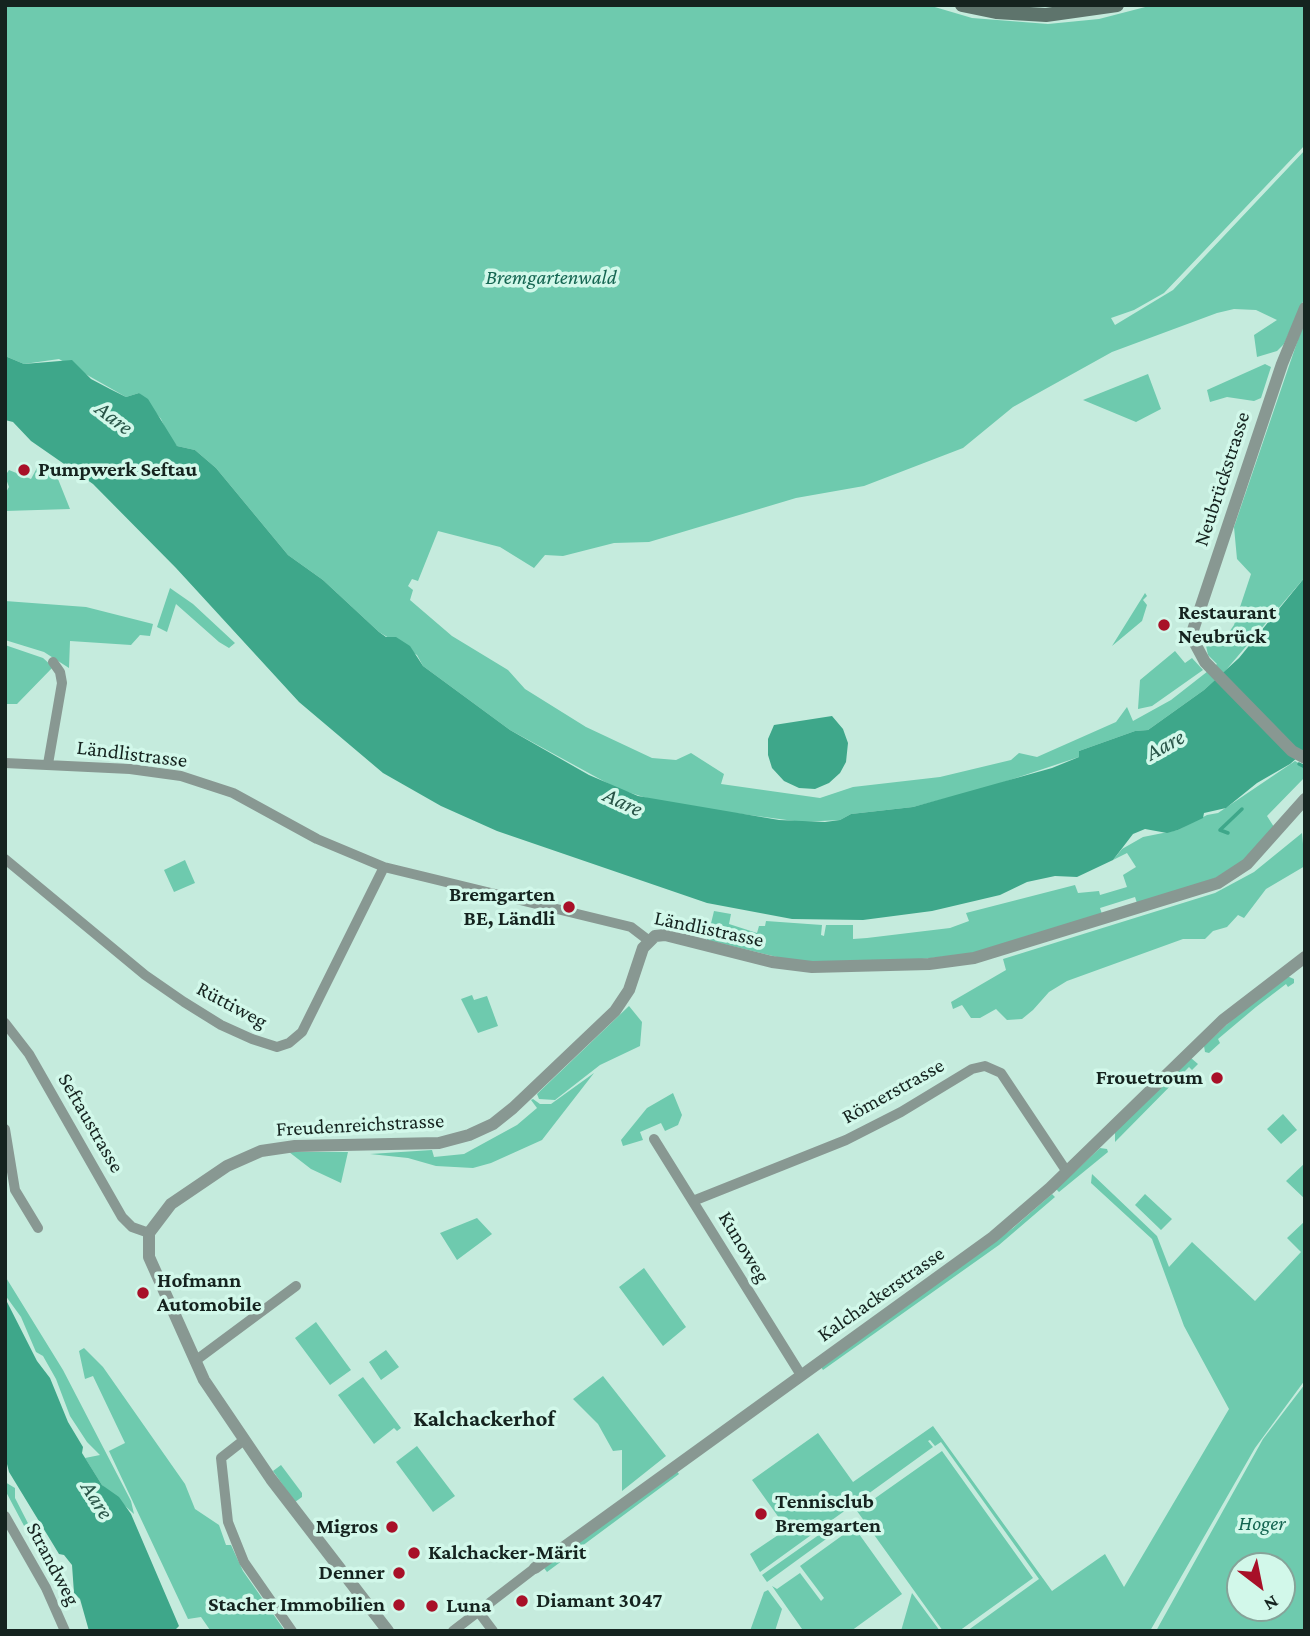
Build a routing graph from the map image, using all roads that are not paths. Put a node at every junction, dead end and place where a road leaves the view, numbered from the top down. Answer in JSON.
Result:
{"nodes":[{"id":1,"x":962,"y":5,"type":"edge"},
{"id":2,"x":1117,"y":5,"type":"edge"},
{"id":3,"x":1305,"y":308,"type":"edge"},
{"id":4,"x":54,"y":662,"type":"dead end"},
{"id":5,"x":1305,"y":758,"type":"edge"},
{"id":6,"x":5,"y":763,"type":"edge"},
{"id":7,"x":48,"y":764,"type":"junction"},
{"id":8,"x":1305,"y":799,"type":"edge"},
{"id":9,"x":5,"y":859,"type":"edge"},
{"id":10,"x":384,"y":867,"type":"junction"},
{"id":11,"x":648,"y":940,"type":"junction"},
{"id":12,"x":1305,"y":957,"type":"edge"},
{"id":13,"x":5,"y":1023,"type":"edge"},
{"id":14,"x":5,"y":1129,"type":"edge"},
{"id":15,"x":654,"y":1139,"type":"dead end"},
{"id":16,"x":1067,"y":1171,"type":"junction"},
{"id":17,"x":694,"y":1201,"type":"junction"},
{"id":18,"x":38,"y":1228,"type":"dead end"},
{"id":19,"x":149,"y":1234,"type":"junction"},
{"id":20,"x":296,"y":1286,"type":"dead end"},
{"id":21,"x":195,"y":1361,"type":"junction"},
{"id":22,"x":801,"y":1375,"type":"junction"},
{"id":23,"x":244,"y":1440,"type":"junction"},
{"id":24,"x":5,"y":1516,"type":"edge"},
{"id":25,"x":535,"y":1568,"type":"joint"},
{"id":26,"x":478,"y":1611,"type":"junction"},
{"id":27,"x":65,"y":1631,"type":"edge"},
{"id":28,"x":292,"y":1631,"type":"edge"},
{"id":29,"x":388,"y":1631,"type":"edge"},
{"id":30,"x":453,"y":1631,"type":"edge"},
{"id":31,"x":493,"y":1631,"type":"edge"}],
"edges":[{"from":1,"to":2,"type":"main road"},
{"from":3,"to":5,"type":"street","name":"Neubrückstrasse"},
{"from":4,"to":7,"type":"street"},
{"from":6,"to":7,"type":"street","name":"Ländlistrasse"},
{"from":7,"to":10,"type":"street","name":"Ländlistrasse"},
{"from":8,"to":11,"type":"street","name":"Ländlistrasse"},
{"from":9,"to":10,"type":"street","name":"Rüttiweg"},
{"from":10,"to":11,"type":"street","name":"Ländlistrasse"},
{"from":11,"to":19,"type":"street","name":"Freudenreichstrasse"},
{"from":12,"to":16,"type":"street","name":"Kalchackerstrasse"},
{"from":13,"to":19,"type":"street","name":"Seftaustrasse"},
{"from":14,"to":18,"type":"street"},
{"from":15,"to":17,"type":"street","name":"Kunoweg"},
{"from":16,"to":17,"type":"street","name":"Römerstrasse"},
{"from":16,"to":22,"type":"street","name":"Kalchackerstrasse"},
{"from":17,"to":22,"type":"street","name":"Kunoweg"},
{"from":19,"to":21,"type":"street"},
{"from":20,"to":21,"type":"street"},
{"from":21,"to":23,"type":"street"},
{"from":22,"to":25,"type":"street","name":"Kalchackerstrasse"},
{"from":23,"to":28,"type":"street"},
{"from":23,"to":29,"type":"street"},
{"from":24,"to":27,"type":"street","name":"Strandweg"},
{"from":25,"to":26,"type":"street","name":"Kalchackerstrasse"},
{"from":26,"to":30,"type":"street","name":"Kalchackerstrasse"},
{"from":26,"to":31,"type":"street"}]}
